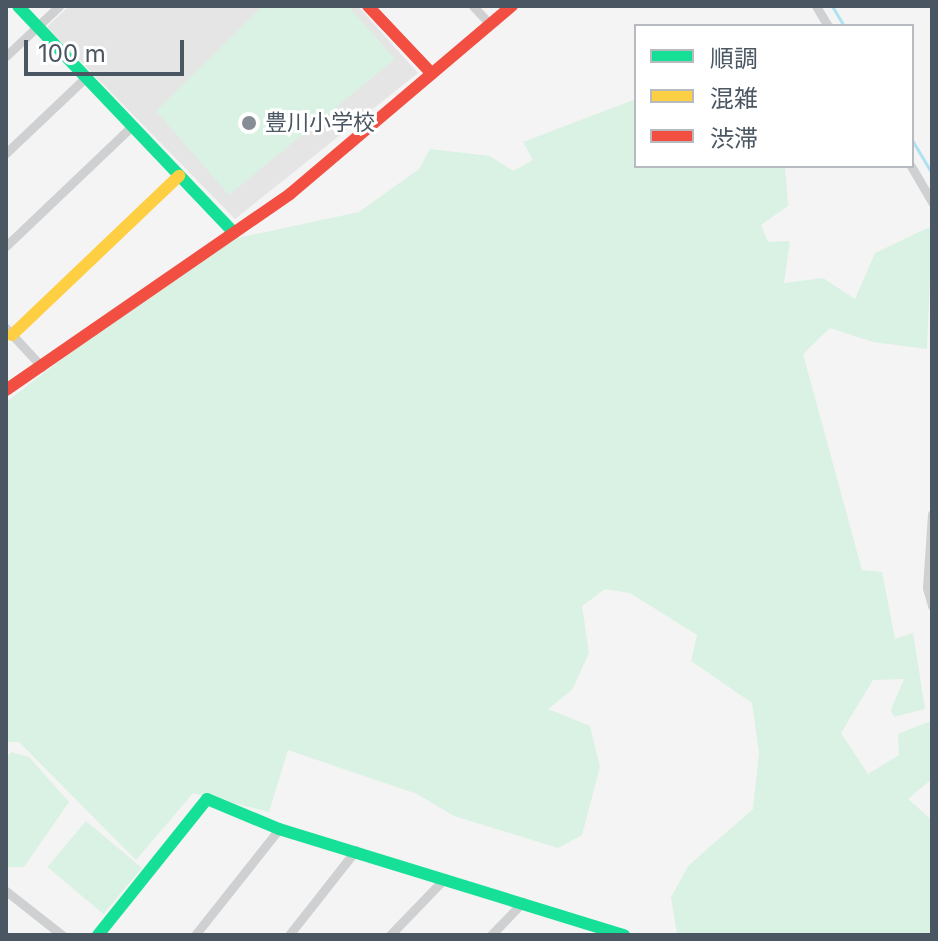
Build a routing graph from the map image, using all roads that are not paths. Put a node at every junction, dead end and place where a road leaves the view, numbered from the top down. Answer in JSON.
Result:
{"nodes":[{"id":1,"x":18,"y":6,"type":"edge"},
{"id":2,"x":59,"y":6,"type":"edge"},
{"id":3,"x":368,"y":6,"type":"edge"},
{"id":4,"x":473,"y":6,"type":"edge"},
{"id":5,"x":512,"y":6,"type":"edge"},
{"id":6,"x":816,"y":6,"type":"edge"},
{"id":7,"x":490,"y":24,"type":"junction"},
{"id":8,"x":827,"y":24,"type":"edge"},
{"id":9,"x":37,"y":26,"type":"junction"},
{"id":10,"x":6,"y":56,"type":"edge"},
{"id":11,"x":432,"y":74,"type":"junction"},
{"id":12,"x":86,"y":77,"type":"junction"},
{"id":13,"x":132,"y":126,"type":"junction"},
{"id":14,"x":6,"y":153,"type":"edge"},
{"id":15,"x":912,"y":168,"type":"edge"},
{"id":16,"x":179,"y":176,"type":"junction"},
{"id":17,"x":932,"y":202,"type":"edge"},
{"id":18,"x":234,"y":233,"type":"junction"},
{"id":19,"x":6,"y":246,"type":"edge"},
{"id":20,"x":9,"y":331,"type":"edge"},
{"id":21,"x":42,"y":367,"type":"junction"},
{"id":22,"x":6,"y":390,"type":"edge"},
{"id":23,"x":932,"y":514,"type":"edge"},
{"id":24,"x":932,"y":606,"type":"edge"},
{"id":25,"x":279,"y":829,"type":"junction"},
{"id":26,"x":356,"y":849,"type":"junction"},
{"id":27,"x":445,"y":878,"type":"junction"},
{"id":28,"x":6,"y":891,"type":"edge"},
{"id":29,"x":523,"y":902,"type":"junction"},
{"id":30,"x":595,"y":931,"type":"edge"},
{"id":31,"x":62,"y":935,"type":"edge"},
{"id":32,"x":98,"y":935,"type":"edge"},
{"id":33,"x":195,"y":935,"type":"edge"},
{"id":34,"x":289,"y":935,"type":"edge"},
{"id":35,"x":390,"y":935,"type":"edge"},
{"id":36,"x":491,"y":935,"type":"edge"},
{"id":37,"x":624,"y":935,"type":"edge"}],
"edges":[{"from":1,"to":9,"type":"street"},
{"from":2,"to":9,"type":"street"},
{"from":3,"to":11,"type":"street"},
{"from":4,"to":7,"type":"street"},
{"from":5,"to":7,"type":"street"},
{"from":6,"to":8,"type":"street"},
{"from":7,"to":11,"type":"street"},
{"from":9,"to":10,"type":"street"},
{"from":9,"to":12,"type":"street"},
{"from":11,"to":18,"type":"street"},
{"from":12,"to":13,"type":"street"},
{"from":12,"to":14,"type":"street"},
{"from":13,"to":16,"type":"street"},
{"from":13,"to":19,"type":"street"},
{"from":15,"to":17,"type":"street"},
{"from":16,"to":18,"type":"street"},
{"from":16,"to":20,"type":"street"},
{"from":18,"to":21,"type":"street"},
{"from":20,"to":21,"type":"street"},
{"from":21,"to":22,"type":"street"},
{"from":23,"to":24,"type":"street"},
{"from":25,"to":26,"type":"street"},
{"from":25,"to":32,"type":"street"},
{"from":25,"to":33,"type":"street"},
{"from":26,"to":27,"type":"street"},
{"from":26,"to":34,"type":"street"},
{"from":27,"to":29,"type":"street"},
{"from":27,"to":35,"type":"street"},
{"from":28,"to":31,"type":"street"},
{"from":29,"to":30,"type":"street"},
{"from":29,"to":36,"type":"street"},
{"from":30,"to":37,"type":"street"}]}
